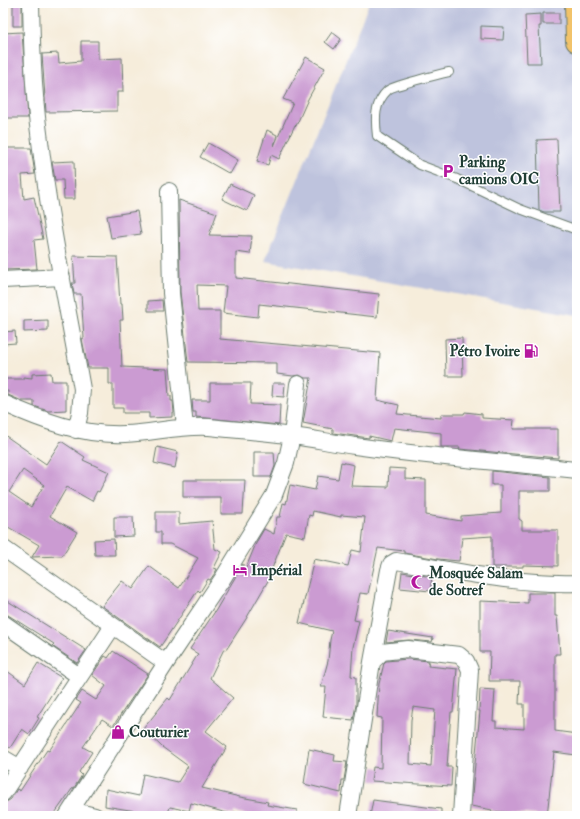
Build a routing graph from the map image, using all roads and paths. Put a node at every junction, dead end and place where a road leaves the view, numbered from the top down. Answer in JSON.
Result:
{"nodes":[{"id":1,"x":31,"y":3,"type":"edge"},
{"id":2,"x":576,"y":3,"type":"edge"},
{"id":3,"x":577,"y":41,"type":"edge"},
{"id":4,"x":450,"y":72,"type":"dead end"},
{"id":5,"x":169,"y":191,"type":"dead end"},
{"id":6,"x":577,"y":230,"type":"edge"},
{"id":7,"x":62,"y":277,"type":"junction"},
{"id":8,"x":3,"y":280,"type":"edge"},
{"id":9,"x":298,"y":384,"type":"dead end"},
{"id":10,"x":3,"y":403,"type":"edge"},
{"id":11,"x":185,"y":427,"type":"junction"},
{"id":12,"x":76,"y":430,"type":"junction"},
{"id":13,"x":292,"y":436,"type":"junction"},
{"id":14,"x":577,"y":470,"type":"edge"},
{"id":15,"x":3,"y":548,"type":"edge"},
{"id":16,"x":577,"y":584,"type":"edge"},
{"id":17,"x":3,"y":623,"type":"edge"},
{"id":18,"x":113,"y":626,"type":"junction"},
{"id":19,"x":372,"y":662,"type":"junction"},
{"id":20,"x":166,"y":663,"type":"junction"},
{"id":21,"x":79,"y":676,"type":"junction"},
{"id":22,"x":3,"y":758,"type":"edge"},
{"id":23,"x":20,"y":768,"type":"junction"},
{"id":24,"x":3,"y":793,"type":"edge"},
{"id":25,"x":69,"y":813,"type":"edge"},
{"id":26,"x":95,"y":816,"type":"edge"},
{"id":27,"x":348,"y":816,"type":"edge"},
{"id":28,"x":461,"y":816,"type":"edge"}],
"edges":[{"from":1,"to":7,"type":"street"},
{"from":2,"to":3,"type":"main road"},
{"from":4,"to":6,"type":"lane"},
{"from":5,"to":11,"type":"street"},
{"from":7,"to":8,"type":"street"},
{"from":7,"to":12,"type":"street"},
{"from":9,"to":13,"type":"street"},
{"from":10,"to":12,"type":"street"},
{"from":11,"to":12,"type":"street"},
{"from":11,"to":13,"type":"street"},
{"from":13,"to":14,"type":"street"},
{"from":13,"to":20,"type":"street"},
{"from":15,"to":18,"type":"street"},
{"from":16,"to":19,"type":"street"},
{"from":17,"to":21,"type":"street"},
{"from":18,"to":20,"type":"street"},
{"from":18,"to":21,"type":"street"},
{"from":19,"to":27,"type":"street"},
{"from":19,"to":28,"type":"street"},
{"from":20,"to":25,"type":"street"},
{"from":21,"to":23,"type":"street"},
{"from":22,"to":23,"type":"street"},
{"from":23,"to":24,"type":"street"},
{"from":25,"to":26,"type":"street"}]}
